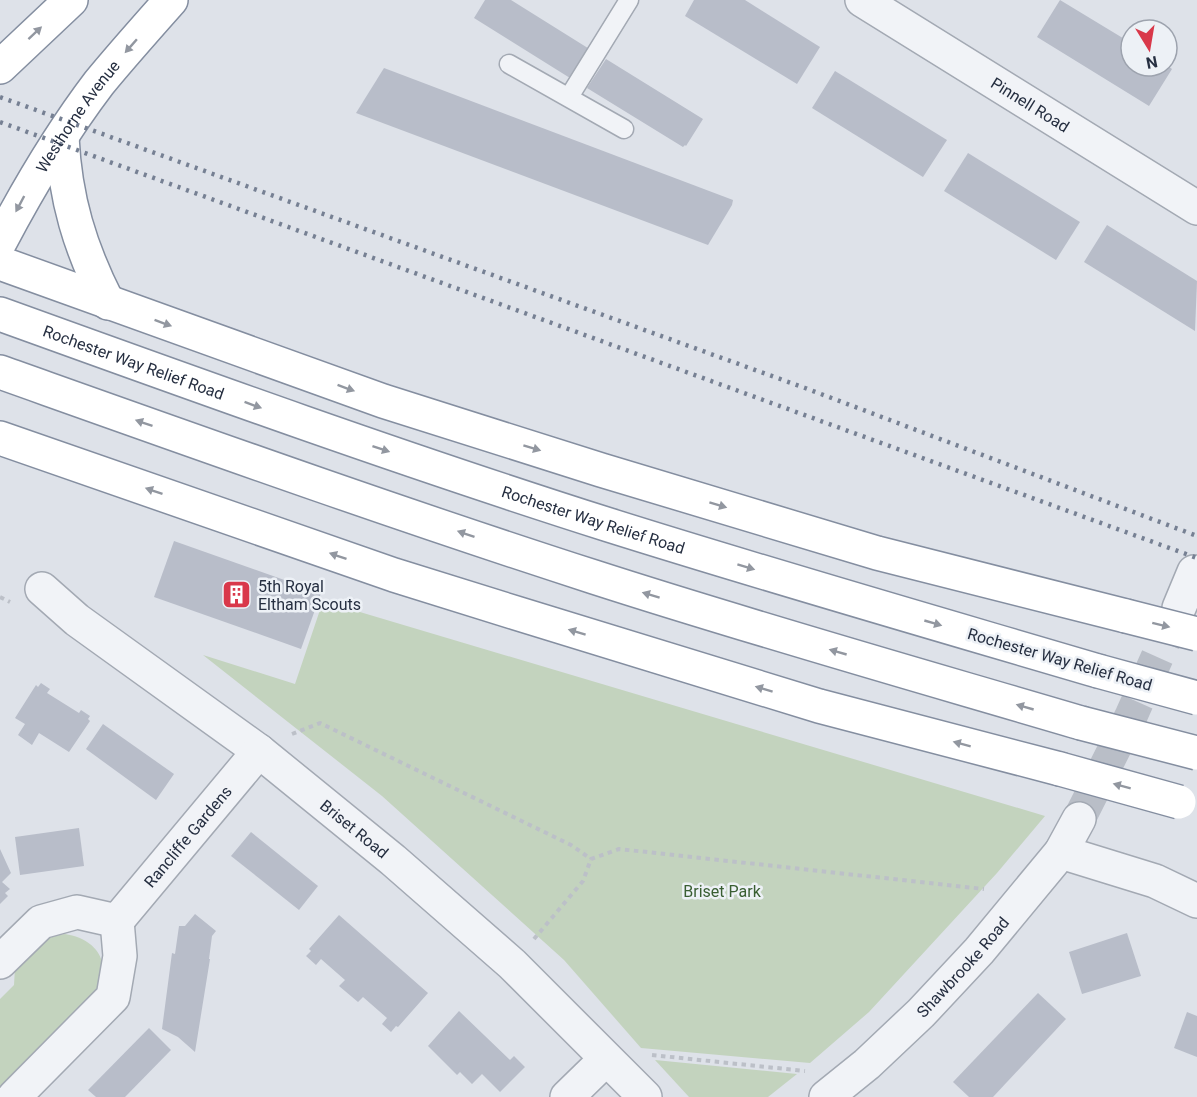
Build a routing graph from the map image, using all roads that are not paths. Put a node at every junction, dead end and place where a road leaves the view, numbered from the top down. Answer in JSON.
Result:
{"nodes":[{"id":1,"x":70,"y":0,"type":"edge"},
{"id":2,"x":171,"y":0,"type":"edge"},
{"id":3,"x":629,"y":0,"type":"edge"},
{"id":4,"x":862,"y":0,"type":"edge"},
{"id":5,"x":509,"y":64,"type":"dead end"},
{"id":6,"x":0,"y":67,"type":"edge"},
{"id":7,"x":569,"y":97,"type":"junction"},
{"id":8,"x":624,"y":129,"type":"dead end"},
{"id":9,"x":62,"y":137,"type":"junction"},
{"id":10,"x":1197,"y":208,"type":"edge"},
{"id":11,"x":0,"y":242,"type":"edge"},
{"id":12,"x":0,"y":263,"type":"edge"},
{"id":13,"x":108,"y":303,"type":"junction"},
{"id":14,"x":0,"y":314,"type":"edge"},
{"id":15,"x":0,"y":372,"type":"edge"},
{"id":16,"x":0,"y":438,"type":"edge"},
{"id":17,"x":1194,"y":572,"type":"dead end"},
{"id":18,"x":28,"y":597,"type":"road end"},
{"id":19,"x":1188,"y":621,"type":"edge"},
{"id":20,"x":1197,"y":698,"type":"edge"},
{"id":21,"x":260,"y":751,"type":"junction"},
{"id":22,"x":1197,"y":753,"type":"edge"},
{"id":23,"x":1188,"y":804,"type":"edge"},
{"id":24,"x":1079,"y":819,"type":"tunnel mouth"},
{"id":25,"x":1061,"y":852,"type":"junction"},
{"id":26,"x":1197,"y":901,"type":"edge"},
{"id":27,"x":117,"y":921,"type":"junction"},
{"id":28,"x":0,"y":962,"type":"edge"},
{"id":29,"x":606,"y":1059,"type":"junction"},
{"id":30,"x":835,"y":1090,"type":"edge"},
{"id":31,"x":14,"y":1097,"type":"edge"},
{"id":32,"x":567,"y":1097,"type":"edge"},
{"id":33,"x":645,"y":1097,"type":"edge"}],
"edges":[{"from":6,"to":1,"type":"highway","one_way":true},
{"from":2,"to":9,"type":"highway","name":"Westhorne Avenue","one_way":true},
{"from":3,"to":7,"type":"lane"},
{"from":4,"to":10,"type":"street","name":"Pinnell Road"},
{"from":5,"to":7,"type":"lane"},
{"from":7,"to":8,"type":"lane"},
{"from":9,"to":11,"type":"highway","name":"Westhorne Avenue","one_way":true},
{"from":9,"to":13,"type":"highway"},
{"from":12,"to":13,"type":"highway"},
{"from":13,"to":19,"type":"highway","one_way":true,"bridge":true},
{"from":14,"to":20,"type":"highway","name":"Rochester Way Relief Road","one_way":true,"bridge":true},
{"from":22,"to":15,"type":"highway","one_way":true,"bridge":true},
{"from":23,"to":16,"type":"highway","one_way":true,"bridge":true},
{"from":17,"to":19,"type":"street"},
{"from":18,"to":21,"type":"street","name":"Briset Road"},
{"from":21,"to":27,"type":"street","name":"Rancliffe Gardens"},
{"from":21,"to":29,"type":"street","name":"Briset Road"},
{"from":24,"to":25,"type":"street","name":"Shawbrooke Road"},
{"from":25,"to":26,"type":"street"},
{"from":25,"to":30,"type":"street","name":"Shawbrooke Road"},
{"from":27,"to":28,"type":"street"},
{"from":27,"to":31,"type":"street"},
{"from":29,"to":32,"type":"street"},
{"from":29,"to":33,"type":"street","name":"Briset Road"}]}
